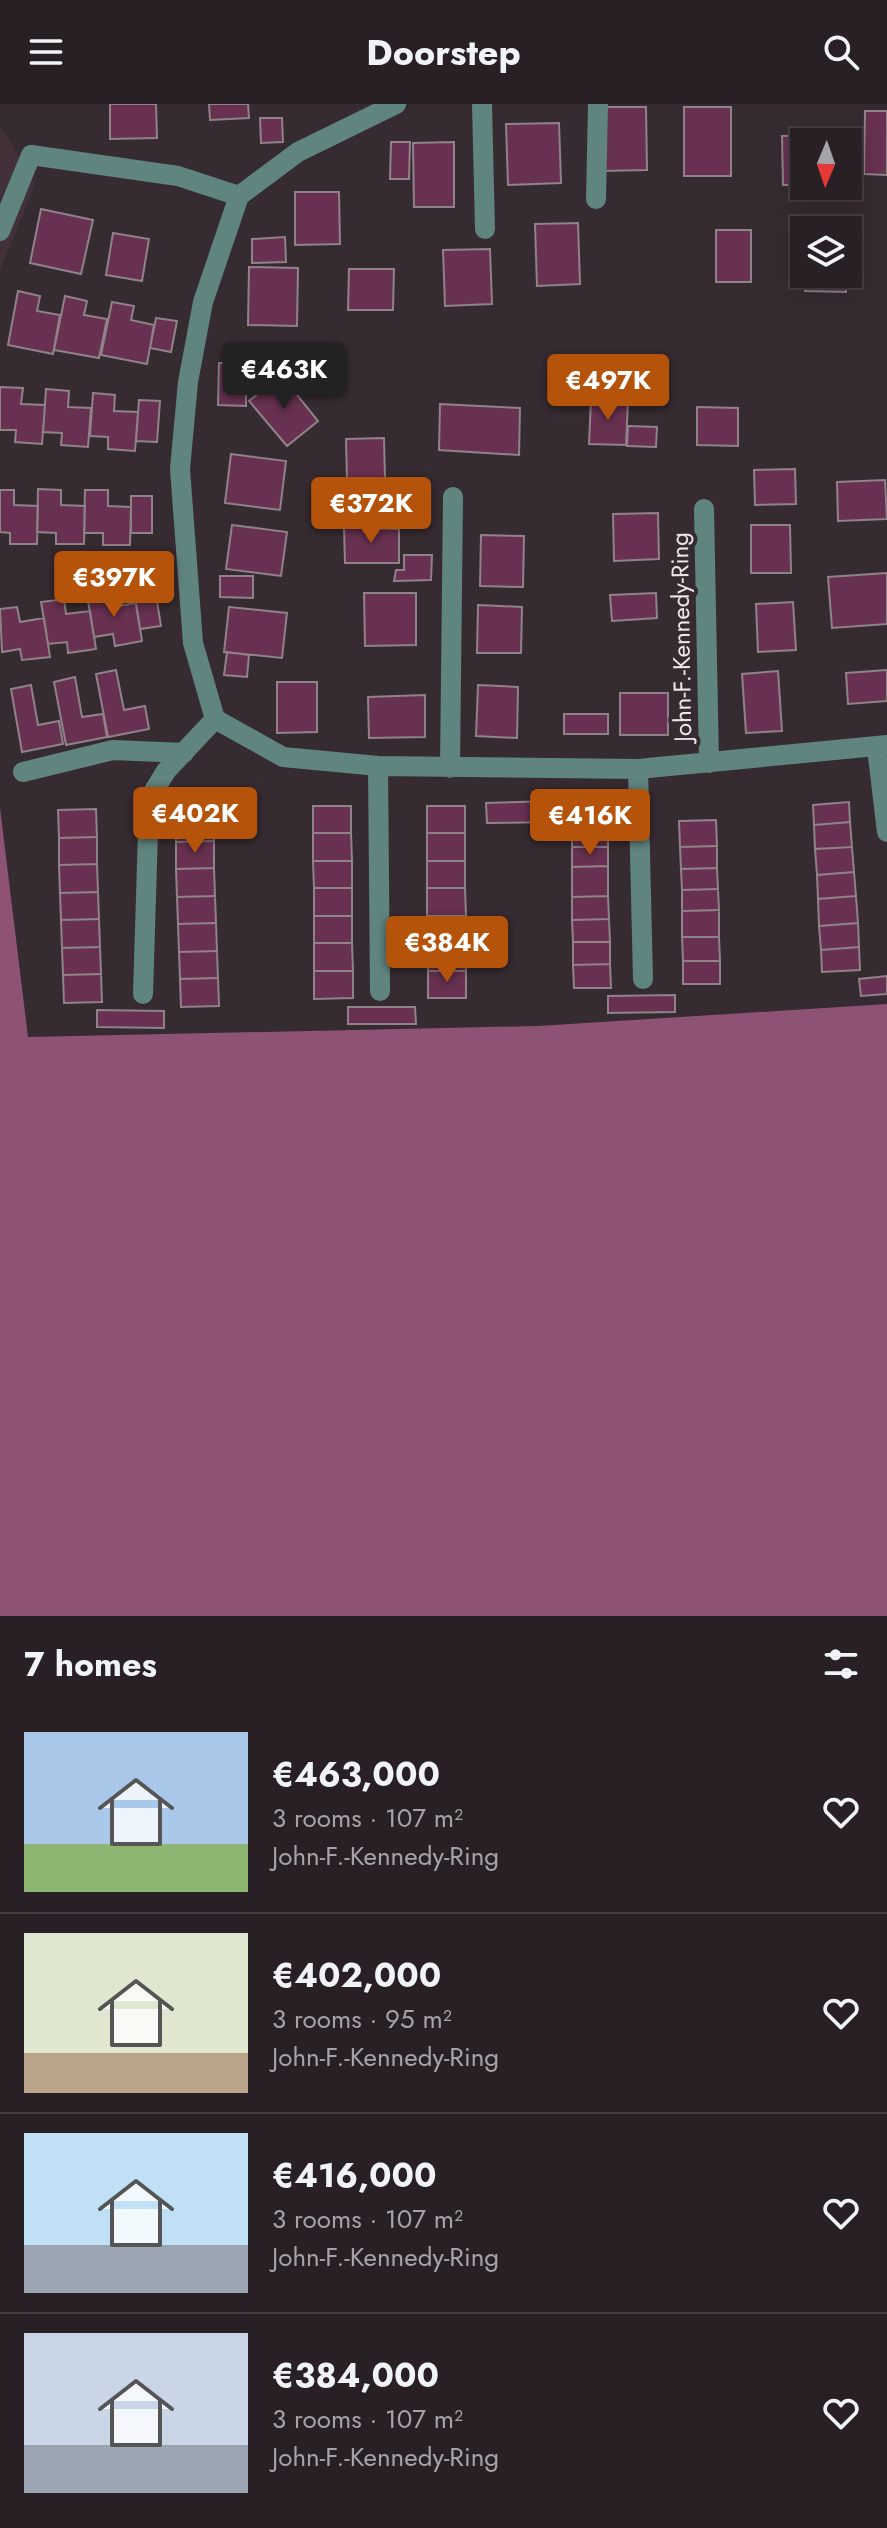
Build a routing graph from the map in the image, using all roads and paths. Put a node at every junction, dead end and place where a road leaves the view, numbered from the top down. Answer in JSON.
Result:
{"nodes":[{"id":1,"x":396,"y":104,"type":"edge"},
{"id":2,"x":482,"y":104,"type":"edge"},
{"id":3,"x":598,"y":104,"type":"edge"},
{"id":4,"x":239,"y":196,"type":"junction"},
{"id":5,"x":596,"y":199,"type":"dead end"},
{"id":6,"x":485,"y":229,"type":"dead end"},
{"id":7,"x":0,"y":231,"type":"edge"},
{"id":8,"x":453,"y":497,"type":"dead end"},
{"id":9,"x":704,"y":509,"type":"dead end"},
{"id":10,"x":215,"y":719,"type":"junction"},
{"id":11,"x":882,"y":746,"type":"edge"},
{"id":12,"x":184,"y":753,"type":"junction"},
{"id":13,"x":709,"y":763,"type":"junction"},
{"id":14,"x":378,"y":766,"type":"junction"},
{"id":15,"x":450,"y":768,"type":"junction"},
{"id":16,"x":638,"y":769,"type":"junction"},
{"id":17,"x":23,"y":772,"type":"dead end"},
{"id":18,"x":887,"y":832,"type":"edge"},
{"id":19,"x":643,"y":979,"type":"dead end"},
{"id":20,"x":380,"y":991,"type":"dead end"},
{"id":21,"x":143,"y":994,"type":"dead end"}],
"edges":[{"from":1,"to":4,"type":"street"},
{"from":2,"to":6,"type":"street"},
{"from":3,"to":5,"type":"street"},
{"from":4,"to":7,"type":"street"},
{"from":4,"to":10,"type":"street"},
{"from":8,"to":15,"type":"street"},
{"from":9,"to":13,"type":"street","name":"John-F.-Kennedy-Ring"},
{"from":10,"to":12,"type":"street"},
{"from":10,"to":14,"type":"street","name":"John-F.-Kennedy-Ring"},
{"from":11,"to":13,"type":"street","name":"John-F.-Kennedy-Ring"},
{"from":11,"to":18,"type":"street","name":"John-F.-Kennedy-Ring"},
{"from":12,"to":17,"type":"street"},
{"from":12,"to":21,"type":"street"},
{"from":13,"to":16,"type":"street","name":"John-F.-Kennedy-Ring"},
{"from":14,"to":15,"type":"street","name":"John-F.-Kennedy-Ring"},
{"from":14,"to":20,"type":"street"},
{"from":15,"to":16,"type":"street","name":"John-F.-Kennedy-Ring"},
{"from":16,"to":19,"type":"street"}]}
